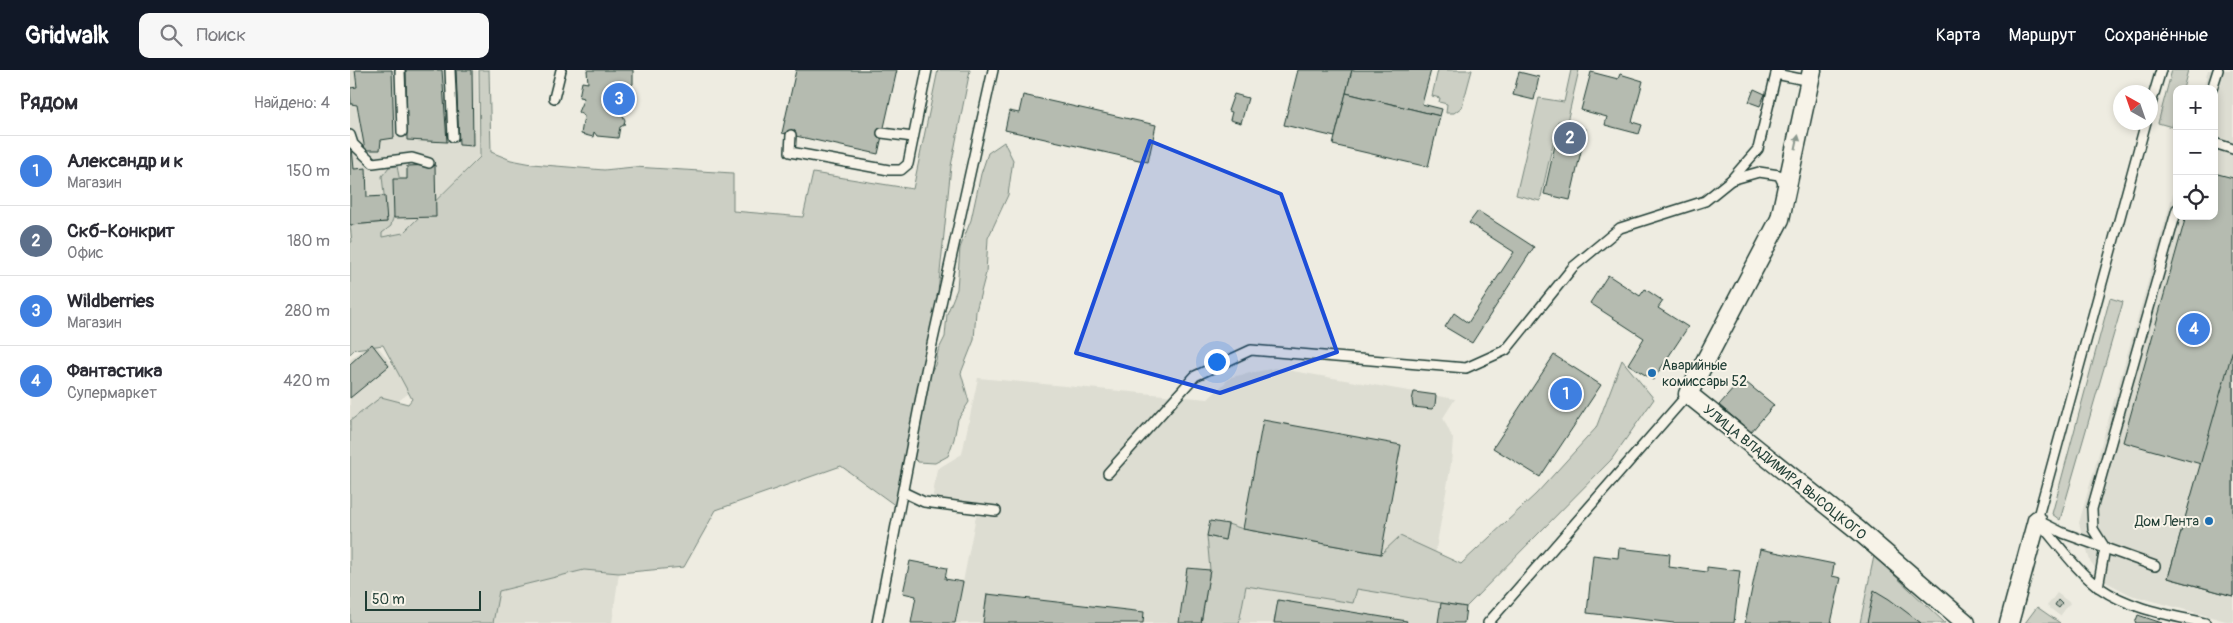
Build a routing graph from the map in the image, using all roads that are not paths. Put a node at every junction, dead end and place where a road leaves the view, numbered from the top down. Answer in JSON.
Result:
{"nodes":[{"id":1,"x":400,"y":70,"type":"edge"},
{"id":2,"x":450,"y":70,"type":"edge"},
{"id":3,"x":561,"y":70,"type":"edge"},
{"id":4,"x":927,"y":70,"type":"edge"},
{"id":5,"x":993,"y":70,"type":"edge"},
{"id":6,"x":2161,"y":70,"type":"edge"},
{"id":7,"x":2218,"y":70,"type":"edge"},
{"id":8,"x":1777,"y":72,"type":"edge"},
{"id":9,"x":1811,"y":76,"type":"edge"},
{"id":10,"x":2157,"y":85,"type":"edge"},
{"id":11,"x":2213,"y":85,"type":"edge"},
{"id":12,"x":554,"y":98,"type":"dead end"},
{"id":13,"x":2144,"y":130,"type":"edge"},
{"id":14,"x":402,"y":132,"type":"dead end"},
{"id":15,"x":882,"y":133,"type":"dead end"},
{"id":16,"x":350,"y":135,"type":"edge"},
{"id":17,"x":791,"y":135,"type":"dead end"},
{"id":18,"x":453,"y":137,"type":"dead end"},
{"id":19,"x":913,"y":137,"type":"junction"},
{"id":20,"x":2218,"y":144,"type":"edge"},
{"id":21,"x":2233,"y":149,"type":"edge"},
{"id":22,"x":429,"y":162,"type":"dead end"},
{"id":23,"x":1731,"y":180,"type":"junction"},
{"id":24,"x":1787,"y":190,"type":"junction"},
{"id":25,"x":2174,"y":220,"type":"edge"},
{"id":26,"x":1688,"y":394,"type":"junction"},
{"id":27,"x":1108,"y":473,"type":"dead end"},
{"id":28,"x":903,"y":492,"type":"junction"},
{"id":29,"x":996,"y":510,"type":"dead end"},
{"id":30,"x":2038,"y":520,"type":"junction"},
{"id":31,"x":2105,"y":548,"type":"junction"},
{"id":32,"x":2155,"y":566,"type":"dead end"},
{"id":33,"x":2098,"y":587,"type":"junction"},
{"id":34,"x":877,"y":623,"type":"edge"},
{"id":35,"x":1488,"y":623,"type":"edge"},
{"id":36,"x":1966,"y":623,"type":"edge"},
{"id":37,"x":2009,"y":623,"type":"edge"},
{"id":38,"x":2205,"y":623,"type":"edge"}],
"edges":[{"from":1,"to":14,"type":"lane"},
{"from":2,"to":18,"type":"lane"},
{"from":3,"to":12,"type":"lane"},
{"from":4,"to":19,"type":"lane"},
{"from":5,"to":28,"type":"lane"},
{"from":6,"to":10,"type":"lane"},
{"from":7,"to":11,"type":"lane"},
{"from":8,"to":9,"type":"lane"},
{"from":8,"to":23,"type":"lane"},
{"from":24,"to":9,"type":"street","one_way":true},
{"from":13,"to":30,"type":"lane"},
{"from":15,"to":19,"type":"lane"},
{"from":16,"to":22,"type":"lane"},
{"from":17,"to":19,"type":"lane"},
{"from":20,"to":21,"type":"lane"},
{"from":23,"to":24,"type":"lane"},
{"from":23,"to":27,"type":"lane"},
{"from":24,"to":26,"type":"street"},
{"from":25,"to":31,"type":"lane"},
{"from":26,"to":35,"type":"lane"},
{"from":26,"to":36,"type":"street","name":"УЛИЦА ВЛАДИМИРА ВЫСОЦКОГО"},
{"from":28,"to":29,"type":"lane"},
{"from":28,"to":34,"type":"lane"},
{"from":30,"to":31,"type":"lane"},
{"from":30,"to":33,"type":"lane"},
{"from":30,"to":37,"type":"street"},
{"from":31,"to":32,"type":"lane"},
{"from":31,"to":33,"type":"lane"},
{"from":33,"to":38,"type":"lane"}]}
